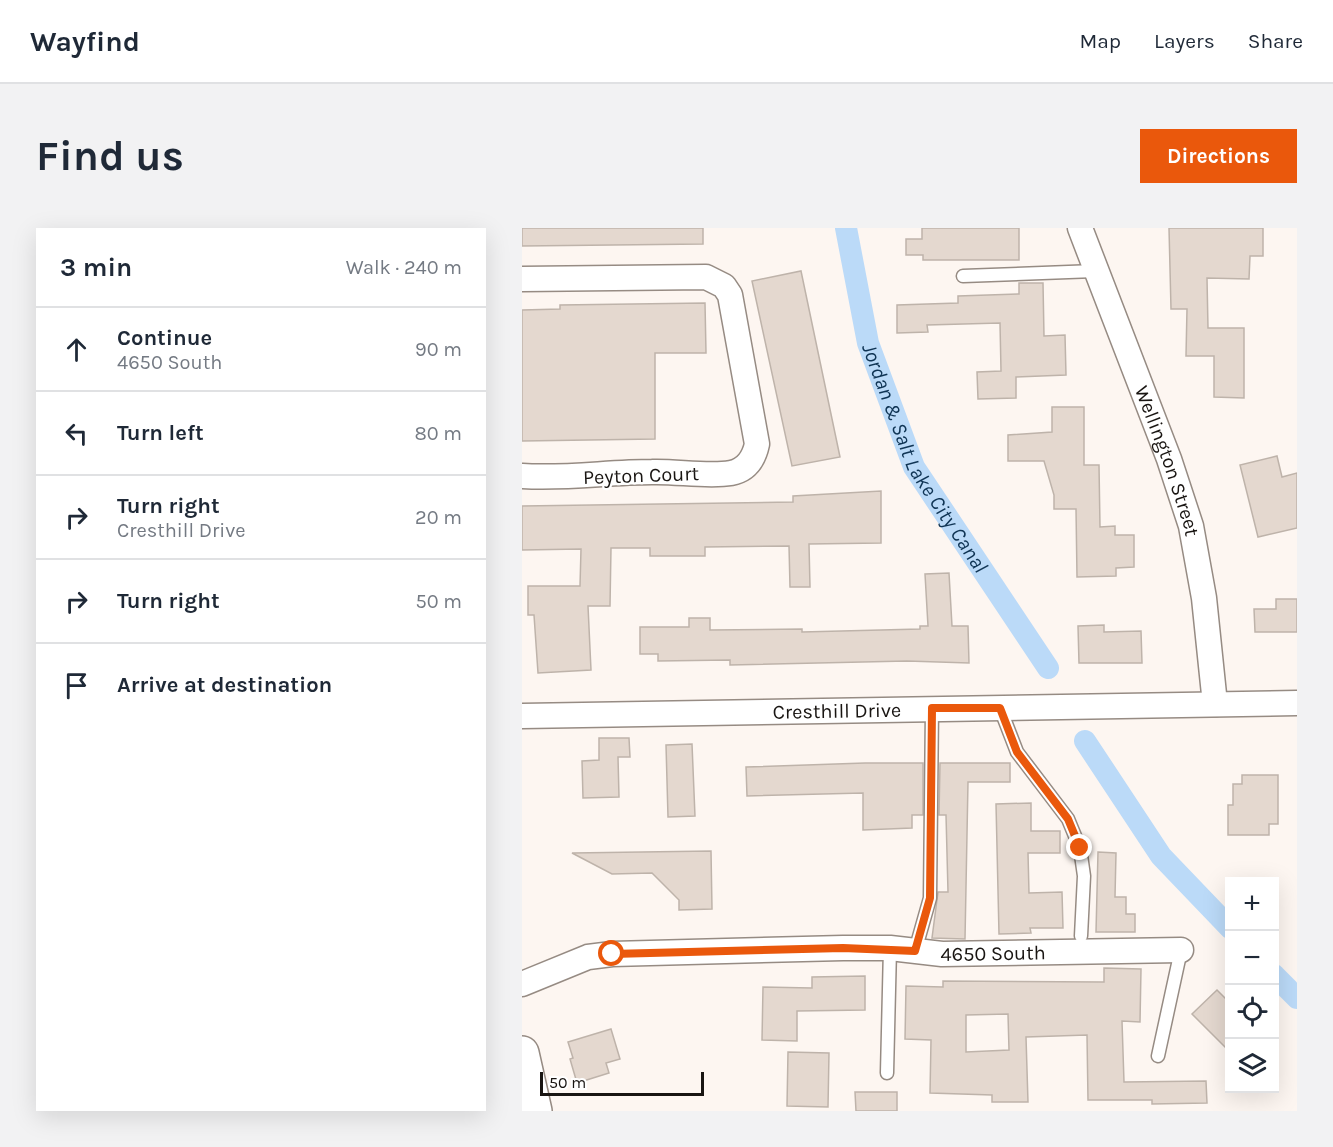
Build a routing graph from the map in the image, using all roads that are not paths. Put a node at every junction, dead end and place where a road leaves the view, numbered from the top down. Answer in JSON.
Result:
{"nodes":[{"id":1,"x":1080,"y":228,"type":"edge"},
{"id":2,"x":1095,"y":271,"type":"junction"},
{"id":3,"x":963,"y":276,"type":"dead end"},
{"id":4,"x":522,"y":279,"type":"edge"},
{"id":5,"x":522,"y":476,"type":"edge"},
{"id":6,"x":1297,"y":703,"type":"edge"},
{"id":7,"x":1215,"y":704,"type":"junction"},
{"id":8,"x":932,"y":708,"type":"junction"},
{"id":9,"x":1000,"y":708,"type":"junction"},
{"id":10,"x":522,"y":716,"type":"edge"},
{"id":11,"x":1081,"y":936,"type":"dead end"},
{"id":12,"x":890,"y":948,"type":"junction"},
{"id":13,"x":1181,"y":950,"type":"joint"},
{"id":14,"x":915,"y":951,"type":"junction"},
{"id":15,"x":522,"y":984,"type":"edge"},
{"id":16,"x":522,"y":1053,"type":"edge"},
{"id":17,"x":1158,"y":1056,"type":"dead end"},
{"id":18,"x":887,"y":1073,"type":"dead end"},
{"id":19,"x":535,"y":1111,"type":"edge"}],
"edges":[{"from":1,"to":2,"type":"street","name":"Wellington Street"},
{"from":2,"to":3,"type":"lane"},
{"from":2,"to":7,"type":"street","name":"Wellington Street"},
{"from":4,"to":5,"type":"street","name":"Peyton Court"},
{"from":6,"to":7,"type":"street","name":"Cresthill Drive"},
{"from":7,"to":9,"type":"street","name":"Cresthill Drive"},
{"from":8,"to":9,"type":"street","name":"Cresthill Drive"},
{"from":8,"to":10,"type":"street","name":"Cresthill Drive"},
{"from":8,"to":14,"type":"lane"},
{"from":9,"to":11,"type":"lane"},
{"from":12,"to":14,"type":"street","name":"4650 South"},
{"from":12,"to":15,"type":"street","name":"4650 South"},
{"from":12,"to":18,"type":"lane"},
{"from":13,"to":14,"type":"street","name":"4650 South"},
{"from":13,"to":17,"type":"lane"},
{"from":16,"to":19,"type":"main road"}]}
